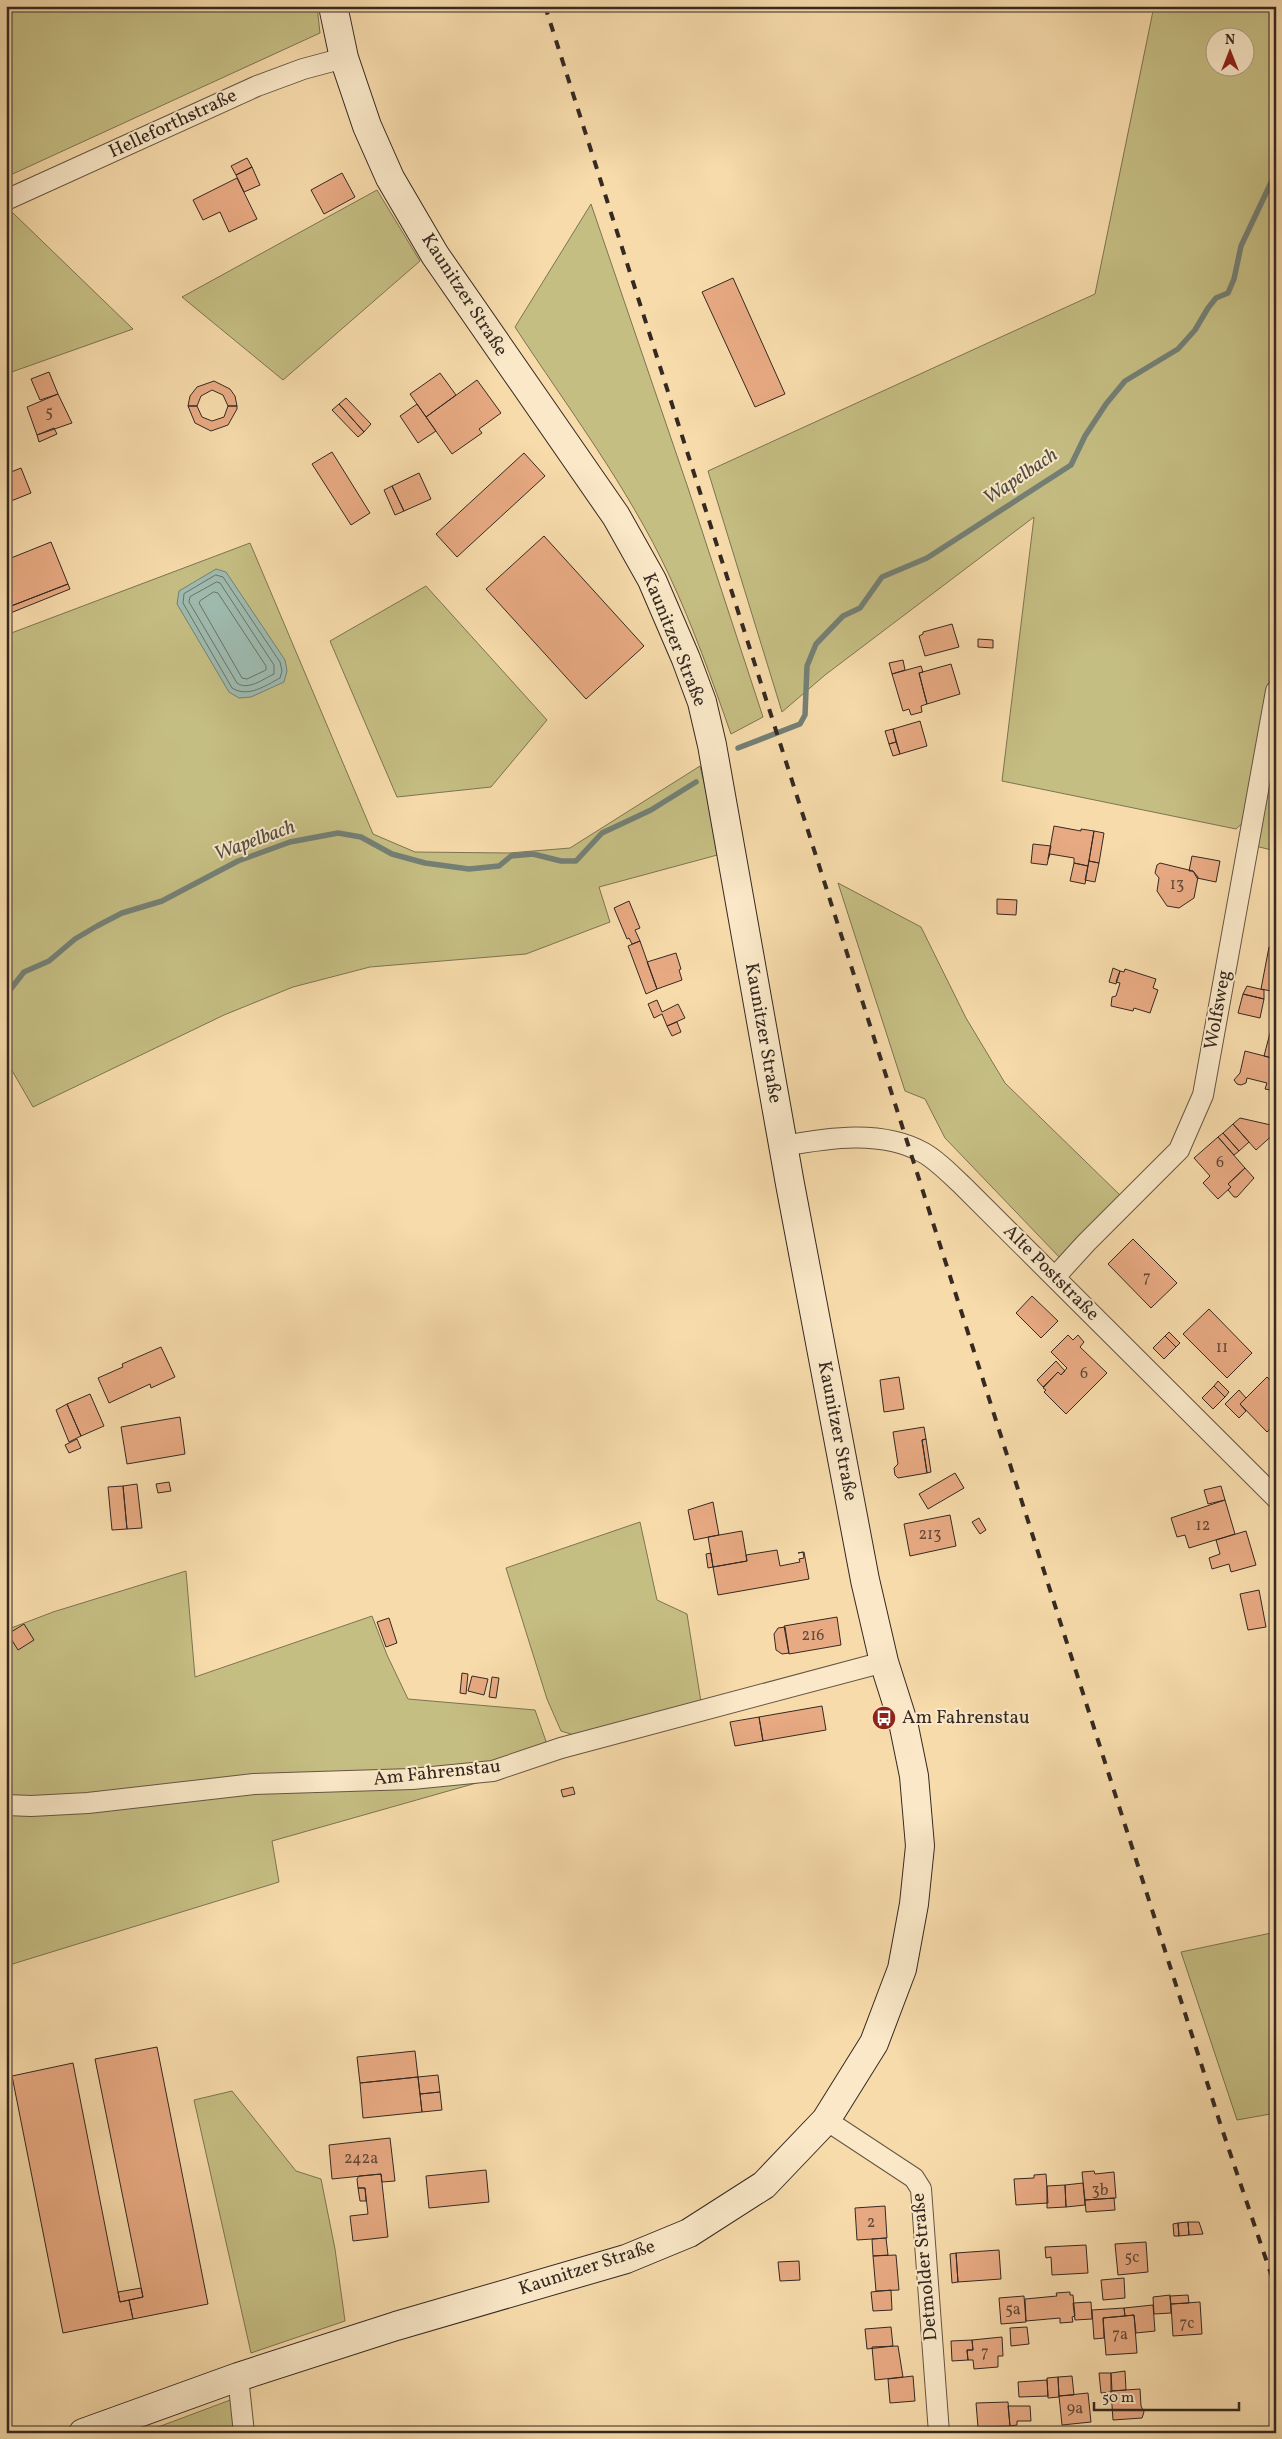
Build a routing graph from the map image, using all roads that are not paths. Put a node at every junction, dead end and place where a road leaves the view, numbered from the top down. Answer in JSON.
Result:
{"nodes":[{"id":1,"x":333,"y":6,"type":"edge"},
{"id":2,"x":344,"y":58,"type":"junction"},
{"id":3,"x":6,"y":200,"type":"edge"},
{"id":4,"x":1276,"y":691,"type":"edge"},
{"id":5,"x":784,"y":1146,"type":"junction"},
{"id":6,"x":1055,"y":1277,"type":"junction"},
{"id":7,"x":1276,"y":1498,"type":"edge"},
{"id":8,"x":884,"y":1662,"type":"junction"},
{"id":9,"x":6,"y":1805,"type":"edge"},
{"id":10,"x":826,"y":2120,"type":"junction"},
{"id":11,"x":238,"y":2377,"type":"junction"},
{"id":12,"x":83,"y":2433,"type":"edge"},
{"id":13,"x":244,"y":2433,"type":"edge"},
{"id":14,"x":939,"y":2433,"type":"edge"}],
"edges":[{"from":1,"to":2,"type":"street","name":"Kaunitzer Straße"},
{"from":2,"to":3,"type":"street","name":"Helleforthstraße"},
{"from":2,"to":5,"type":"street","name":"Kaunitzer Straße"},
{"from":4,"to":6,"type":"street","name":"Wolfsweg"},
{"from":5,"to":6,"type":"street","name":"Alte Poststraße"},
{"from":5,"to":8,"type":"street","name":"Kaunitzer Straße"},
{"from":6,"to":7,"type":"street","name":"Alte Poststraße"},
{"from":8,"to":9,"type":"street","name":"Am Fahrenstau"},
{"from":8,"to":10,"type":"street","name":"Kaunitzer Straße"},
{"from":10,"to":11,"type":"street","name":"Kaunitzer Straße"},
{"from":10,"to":14,"type":"street","name":"Detmolder Straße"},
{"from":11,"to":12,"type":"street","name":"Kaunitzer Straße"},
{"from":11,"to":13,"type":"street"}]}
